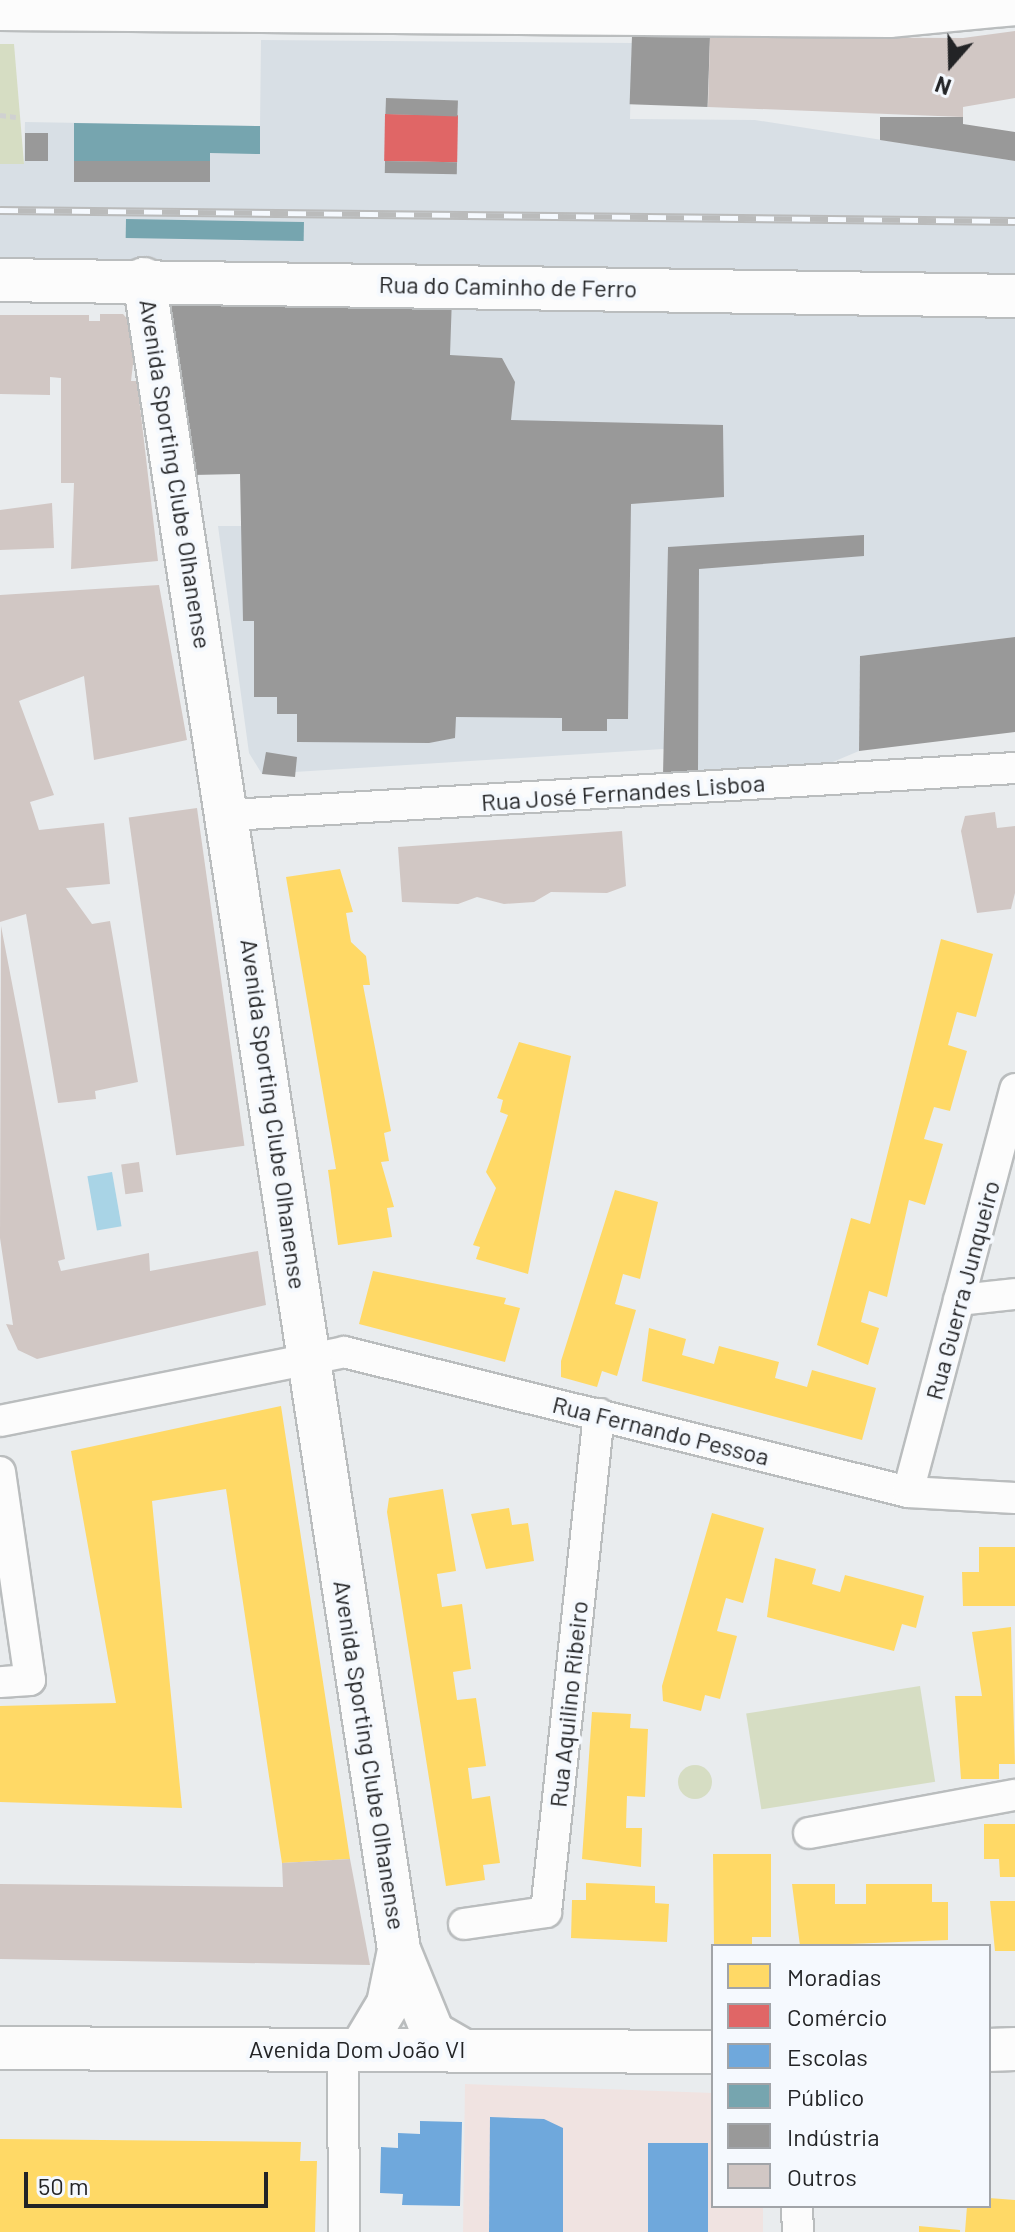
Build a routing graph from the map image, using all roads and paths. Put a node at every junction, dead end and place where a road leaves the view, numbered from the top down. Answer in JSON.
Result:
{"nodes":[{"id":1,"x":161,"y":4,"type":"edge"},
{"id":2,"x":1015,"y":4,"type":"edge"},
{"id":3,"x":426,"y":6,"type":"edge"},
{"id":4,"x":0,"y":9,"type":"edge"},
{"id":5,"x":0,"y":115,"type":"edge"},
{"id":6,"x":16,"y":117,"type":"dead end"},
{"id":7,"x":144,"y":279,"type":"junction"},
{"id":8,"x":0,"y":280,"type":"edge"},
{"id":9,"x":1015,"y":296,"type":"edge"},
{"id":10,"x":1015,"y":768,"type":"edge"},
{"id":11,"x":231,"y":815,"type":"junction"},
{"id":12,"x":1015,"y":1089,"type":"edge"},
{"id":13,"x":1015,"y":1294,"type":"edge"},
{"id":14,"x":959,"y":1300,"type":"junction"},
{"id":15,"x":309,"y":1354,"type":"junction"},
{"id":16,"x":599,"y":1414,"type":"junction"},
{"id":17,"x":0,"y":1421,"type":"edge"},
{"id":18,"x":0,"y":1472,"type":"edge"},
{"id":19,"x":908,"y":1492,"type":"junction"},
{"id":20,"x":1015,"y":1498,"type":"edge"},
{"id":21,"x":0,"y":1682,"type":"edge"},
{"id":22,"x":1015,"y":1795,"type":"edge"},
{"id":23,"x":809,"y":1833,"type":"dead end"},
{"id":24,"x":464,"y":1924,"type":"dead end"},
{"id":25,"x":399,"y":1950,"type":"junction"},
{"id":26,"x":0,"y":2048,"type":"edge"},
{"id":27,"x":352,"y":2049,"type":"junction"},
{"id":28,"x":1015,"y":2049,"type":"edge"},
{"id":29,"x":463,"y":2050,"type":"junction"},
{"id":30,"x":991,"y":2050,"type":"edge"},
{"id":31,"x":711,"y":2052,"type":"edge"},
{"id":32,"x":797,"y":2208,"type":"edge"},
{"id":33,"x":344,"y":2232,"type":"edge"},
{"id":34,"x":798,"y":2232,"type":"edge"}],
"edges":[{"from":1,"to":3,"type":"street"},
{"from":1,"to":4,"type":"street"},
{"from":2,"to":3,"type":"street"},
{"from":5,"to":6,"type":"path"},
{"from":7,"to":8,"type":"street","name":"Rua do Caminho de Ferro"},
{"from":7,"to":9,"type":"street","name":"Rua do Caminho de Ferro"},
{"from":7,"to":11,"type":"street","name":"Avenida Sporting Clube Olhanense"},
{"from":10,"to":11,"type":"street","name":"Rua José Fernandes Lisboa"},
{"from":11,"to":15,"type":"street","name":"Avenida Sporting Clube Olhanense"},
{"from":12,"to":14,"type":"street","name":"Rua Guerra Junqueiro"},
{"from":13,"to":14,"type":"street"},
{"from":14,"to":19,"type":"street","name":"Rua Guerra Junqueiro"},
{"from":15,"to":16,"type":"street","name":"Rua Fernando Pessoa"},
{"from":15,"to":17,"type":"street","name":"Rua Fernando Pessoa"},
{"from":15,"to":25,"type":"street","name":"Avenida Sporting Clube Olhanense"},
{"from":16,"to":19,"type":"street","name":"Rua Fernando Pessoa"},
{"from":16,"to":24,"type":"street","name":"Rua Aquilino Ribeiro"},
{"from":18,"to":21,"type":"street"},
{"from":19,"to":20,"type":"street","name":"Rua Fernando Pessoa"},
{"from":22,"to":23,"type":"street"},
{"from":25,"to":27,"type":"street","name":"Avenida Sporting Clube Olhanense"},
{"from":25,"to":29,"type":"street","name":"Avenida Sporting Clube Olhanense"},
{"from":26,"to":27,"type":"street","name":"Avenida Dom João VI"},
{"from":27,"to":29,"type":"street","name":"Avenida Dom João VI"},
{"from":27,"to":33,"type":"street"},
{"from":28,"to":30,"type":"street"},
{"from":29,"to":31,"type":"street","name":"Avenida Dom João VI"},
{"from":32,"to":34,"type":"street"}]}
